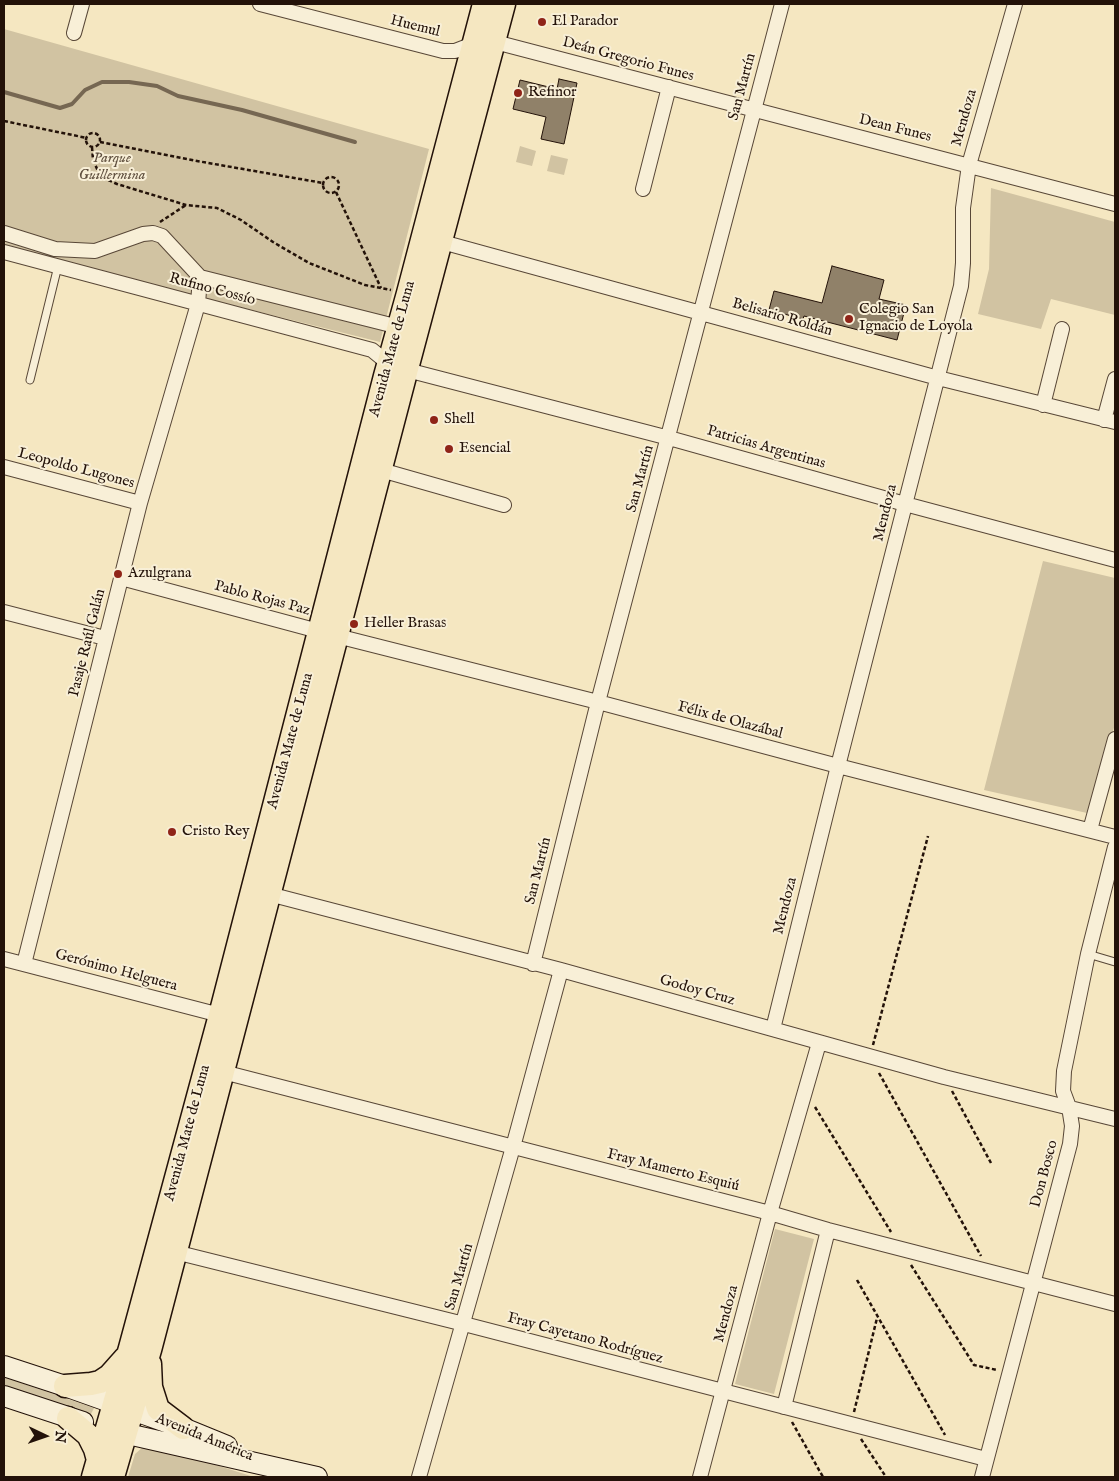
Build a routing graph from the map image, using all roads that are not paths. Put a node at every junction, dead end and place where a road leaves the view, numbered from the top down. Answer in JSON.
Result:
{"nodes":[{"id":1,"x":82,"y":4,"type":"edge"},
{"id":2,"x":260,"y":4,"type":"edge"},
{"id":3,"x":484,"y":4,"type":"edge"},
{"id":4,"x":504,"y":4,"type":"edge"},
{"id":5,"x":782,"y":4,"type":"edge"},
{"id":6,"x":1015,"y":4,"type":"edge"},
{"id":7,"x":278,"y":6,"type":"edge"},
{"id":8,"x":74,"y":33,"type":"dead end"},
{"id":9,"x":484,"y":43,"type":"junction"},
{"id":10,"x":669,"y":87,"type":"junction"},
{"id":11,"x":753,"y":110,"type":"junction"},
{"id":12,"x":968,"y":165,"type":"junction"},
{"id":13,"x":643,"y":189,"type":"dead end"},
{"id":14,"x":1115,"y":204,"type":"edge"},
{"id":15,"x":4,"y":233,"type":"edge"},
{"id":16,"x":442,"y":242,"type":"junction"},
{"id":17,"x":4,"y":252,"type":"edge"},
{"id":18,"x":58,"y":266,"type":"junction"},
{"id":19,"x":200,"y":276,"type":"junction"},
{"id":20,"x":198,"y":304,"type":"junction"},
{"id":21,"x":701,"y":312,"type":"junction"},
{"id":22,"x":399,"y":327,"type":"junction"},
{"id":23,"x":1062,"y":330,"type":"dead end"},
{"id":24,"x":398,"y":366,"type":"junction"},
{"id":25,"x":938,"y":378,"type":"junction"},
{"id":26,"x":1115,"y":379,"type":"edge"},
{"id":27,"x":30,"y":380,"type":"dead end"},
{"id":28,"x":1043,"y":405,"type":"junction"},
{"id":29,"x":1110,"y":421,"type":"edge"},
{"id":30,"x":669,"y":438,"type":"junction"},
{"id":31,"x":4,"y":467,"type":"edge"},
{"id":32,"x":381,"y":470,"type":"junction"},
{"id":33,"x":140,"y":502,"type":"junction"},
{"id":34,"x":905,"y":504,"type":"junction"},
{"id":35,"x":504,"y":505,"type":"dead end"},
{"id":36,"x":1115,"y":560,"type":"edge"},
{"id":37,"x":121,"y":578,"type":"junction"},
{"id":38,"x":4,"y":612,"type":"edge"},
{"id":39,"x":328,"y":634,"type":"junction"},
{"id":40,"x":105,"y":638,"type":"junction"},
{"id":41,"x":598,"y":702,"type":"junction"},
{"id":42,"x":1115,"y":739,"type":"edge"},
{"id":43,"x":838,"y":766,"type":"junction"},
{"id":44,"x":1090,"y":830,"type":"junction"},
{"id":45,"x":1115,"y":837,"type":"edge"},
{"id":46,"x":1115,"y":847,"type":"edge"},
{"id":47,"x":269,"y":894,"type":"junction"},
{"id":48,"x":1088,"y":954,"type":"junction"},
{"id":49,"x":4,"y":959,"type":"edge"},
{"id":50,"x":1115,"y":962,"type":"edge"},
{"id":51,"x":24,"y":964,"type":"junction"},
{"id":52,"x":533,"y":964,"type":"junction"},
{"id":53,"x":561,"y":970,"type":"junction"},
{"id":54,"x":220,"y":1015,"type":"junction"},
{"id":55,"x":772,"y":1029,"type":"junction"},
{"id":56,"x":818,"y":1043,"type":"junction"},
{"id":57,"x":223,"y":1072,"type":"junction"},
{"id":58,"x":1069,"y":1107,"type":"junction"},
{"id":59,"x":1115,"y":1119,"type":"edge"},
{"id":60,"x":513,"y":1147,"type":"junction"},
{"id":61,"x":770,"y":1213,"type":"junction"},
{"id":62,"x":828,"y":1230,"type":"junction"},
{"id":63,"x":175,"y":1252,"type":"junction"},
{"id":64,"x":1032,"y":1284,"type":"junction"},
{"id":65,"x":1115,"y":1304,"type":"edge"},
{"id":66,"x":464,"y":1324,"type":"junction"},
{"id":67,"x":140,"y":1349,"type":"junction"},
{"id":68,"x":4,"y":1366,"type":"edge"},
{"id":69,"x":65,"y":1386,"type":"junction"},
{"id":70,"x":723,"y":1392,"type":"junction"},
{"id":71,"x":4,"y":1396,"type":"edge"},
{"id":72,"x":123,"y":1407,"type":"junction"},
{"id":73,"x":784,"y":1407,"type":"junction"},
{"id":74,"x":68,"y":1418,"type":"junction"},
{"id":75,"x":183,"y":1428,"type":"junction"},
{"id":76,"x":116,"y":1432,"type":"junction"},
{"id":77,"x":986,"y":1459,"type":"junction"},
{"id":78,"x":95,"y":1469,"type":"edge"},
{"id":79,"x":273,"y":1472,"type":"edge"},
{"id":80,"x":113,"y":1477,"type":"edge"},
{"id":81,"x":317,"y":1477,"type":"edge"},
{"id":82,"x":419,"y":1477,"type":"edge"},
{"id":83,"x":700,"y":1477,"type":"edge"},
{"id":84,"x":982,"y":1477,"type":"edge"}],
"edges":[{"from":1,"to":8,"type":"street"},
{"from":2,"to":7,"type":"street","name":"Huemul"},
{"from":3,"to":9,"type":"main road","name":"Avenida Mate de Luna"},
{"from":4,"to":9,"type":"main road","name":"Avenida Mate de Luna"},
{"from":5,"to":11,"type":"street","name":"San Martín"},
{"from":6,"to":12,"type":"street","name":"Mendoza"},
{"from":7,"to":9,"type":"street","name":"Huemul"},
{"from":9,"to":10,"type":"street","name":"Deán Gregorio Funes"},
{"from":9,"to":16,"type":"main road","name":"Avenida Mate de Luna"},
{"from":9,"to":22,"type":"main road","name":"Avenida Mate de Luna"},
{"from":10,"to":11,"type":"street","name":"Deán Gregorio Funes"},
{"from":10,"to":13,"type":"street"},
{"from":11,"to":12,"type":"street","name":"Dean Funes"},
{"from":11,"to":21,"type":"street","name":"San Martín"},
{"from":12,"to":14,"type":"street","name":"Dean Funes"},
{"from":12,"to":25,"type":"street","name":"Mendoza"},
{"from":15,"to":19,"type":"street"},
{"from":16,"to":21,"type":"street","name":"Belisario Roldán"},
{"from":16,"to":24,"type":"main road","name":"Avenida Mate de Luna"},
{"from":17,"to":18,"type":"street","name":"Rufino Cossío"},
{"from":18,"to":20,"type":"street","name":"Rufino Cossío"},
{"from":18,"to":27,"type":"lane"},
{"from":19,"to":20,"type":"street","name":"Pasaje Raúl Galán"},
{"from":19,"to":22,"type":"street"},
{"from":20,"to":24,"type":"street","name":"Rufino Cossío"},
{"from":20,"to":33,"type":"street","name":"Pasaje Raúl Galán"},
{"from":21,"to":25,"type":"street","name":"Belisario Roldán"},
{"from":21,"to":30,"type":"street","name":"San Martín"},
{"from":22,"to":24,"type":"main road","name":"Avenida Mate de Luna"},
{"from":23,"to":28,"type":"street"},
{"from":24,"to":30,"type":"street","name":"Patricias Argentinas"},
{"from":24,"to":32,"type":"main road","name":"Avenida Mate de Luna"},
{"from":24,"to":39,"type":"main road","name":"Avenida Mate de Luna"},
{"from":25,"to":28,"type":"street","name":"Belisario Roldán"},
{"from":25,"to":34,"type":"street","name":"Mendoza"},
{"from":26,"to":29,"type":"street"},
{"from":28,"to":29,"type":"street","name":"Belisario Roldán"},
{"from":30,"to":34,"type":"street","name":"Patricias Argentinas"},
{"from":30,"to":41,"type":"street","name":"San Martín"},
{"from":31,"to":33,"type":"street","name":"Leopoldo Lugones"},
{"from":32,"to":35,"type":"street"},
{"from":32,"to":39,"type":"main road","name":"Avenida Mate de Luna"},
{"from":33,"to":37,"type":"street","name":"Pasaje Raúl Galán"},
{"from":34,"to":36,"type":"street","name":"Patricias Argentinas"},
{"from":34,"to":43,"type":"street","name":"Mendoza"},
{"from":37,"to":39,"type":"street","name":"Pablo Rojas Paz"},
{"from":37,"to":40,"type":"street","name":"Pasaje Raúl Galán"},
{"from":38,"to":40,"type":"street"},
{"from":39,"to":41,"type":"street","name":"Félix de Olazábal"},
{"from":39,"to":47,"type":"main road","name":"Avenida Mate de Luna"},
{"from":39,"to":54,"type":"main road","name":"Avenida Mate de Luna"},
{"from":40,"to":51,"type":"street","name":"Pasaje Raúl Galán"},
{"from":41,"to":43,"type":"street","name":"Félix de Olazábal"},
{"from":41,"to":52,"type":"street","name":"San Martín"},
{"from":42,"to":44,"type":"street"},
{"from":43,"to":44,"type":"street","name":"Félix de Olazábal"},
{"from":43,"to":55,"type":"street","name":"Mendoza"},
{"from":44,"to":45,"type":"street","name":"Félix de Olazábal"},
{"from":46,"to":48,"type":"street","name":"Don Bosco"},
{"from":47,"to":52,"type":"street","name":"Godoy Cruz"},
{"from":47,"to":57,"type":"main road","name":"Avenida Mate de Luna"},
{"from":48,"to":50,"type":"lane"},
{"from":48,"to":58,"type":"street","name":"Don Bosco"},
{"from":49,"to":51,"type":"street","name":"Gerónimo Helguera"},
{"from":51,"to":54,"type":"street","name":"Gerónimo Helguera"},
{"from":52,"to":53,"type":"street","name":"Godoy Cruz"},
{"from":53,"to":55,"type":"street","name":"Godoy Cruz"},
{"from":53,"to":60,"type":"street","name":"San Martín"},
{"from":54,"to":67,"type":"main road","name":"Avenida Mate de Luna"},
{"from":55,"to":56,"type":"street","name":"Godoy Cruz"},
{"from":56,"to":58,"type":"street","name":"Godoy Cruz"},
{"from":56,"to":61,"type":"street","name":"Mendoza"},
{"from":57,"to":60,"type":"street","name":"Fray Mamerto Esquiú"},
{"from":57,"to":63,"type":"main road","name":"Avenida Mate de Luna"},
{"from":58,"to":59,"type":"street","name":"Godoy Cruz"},
{"from":58,"to":64,"type":"street","name":"Don Bosco"},
{"from":60,"to":61,"type":"street","name":"Fray Mamerto Esquiú"},
{"from":60,"to":66,"type":"street","name":"San Martín"},
{"from":61,"to":62,"type":"street","name":"Fray Mamerto Esquiú"},
{"from":61,"to":70,"type":"street","name":"Mendoza"},
{"from":62,"to":64,"type":"street","name":"Fray Mamerto Esquiú"},
{"from":62,"to":73,"type":"street"},
{"from":63,"to":66,"type":"street","name":"Fray Cayetano Rodríguez"},
{"from":63,"to":67,"type":"main road","name":"Avenida Mate de Luna"},
{"from":64,"to":65,"type":"street","name":"Fray Mamerto Esquiú"},
{"from":64,"to":77,"type":"street","name":"Don Bosco"},
{"from":66,"to":70,"type":"street","name":"Fray Cayetano Rodríguez"},
{"from":66,"to":82,"type":"street","name":"San Martín"},
{"from":67,"to":69,"type":"main road"},
{"from":67,"to":72,"type":"main road","name":"Avenida Mate de Luna"},
{"from":67,"to":75,"type":"main road"},
{"from":68,"to":69,"type":"main road","name":"Avenida América"},
{"from":69,"to":72,"type":"main road","name":"Avenida América"},
{"from":70,"to":73,"type":"street","name":"Fray Cayetano Rodríguez"},
{"from":70,"to":83,"type":"street","name":"Mendoza"},
{"from":71,"to":74,"type":"main road","name":"Avenida América"},
{"from":72,"to":75,"type":"main road","name":"Avenida América"},
{"from":72,"to":76,"type":"main road","name":"Avenida Mate de Luna"},
{"from":73,"to":77,"type":"street","name":"Fray Cayetano Rodríguez"},
{"from":74,"to":76,"type":"main road","name":"Avenida América"},
{"from":74,"to":78,"type":"main road"},
{"from":75,"to":79,"type":"main road","name":"Avenida América"},
{"from":76,"to":78,"type":"main road","name":"Avenida Mate de Luna"},
{"from":76,"to":79,"type":"main road","name":"Avenida América"},
{"from":76,"to":80,"type":"main road","name":"Avenida Mate de Luna"},
{"from":77,"to":84,"type":"street","name":"Don Bosco"},
{"from":79,"to":81,"type":"main road","name":"Avenida América"}]}
